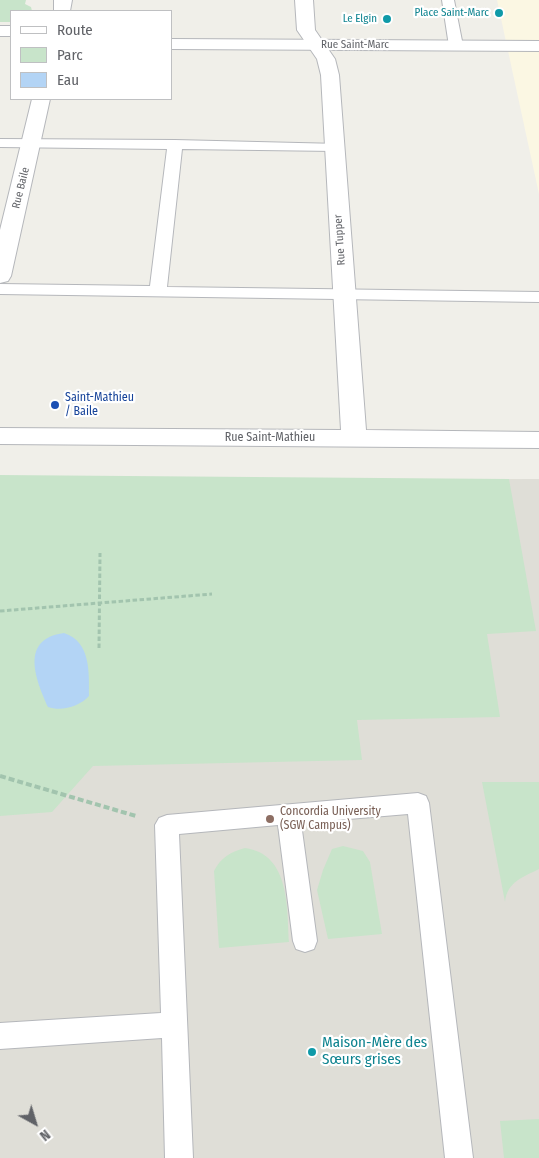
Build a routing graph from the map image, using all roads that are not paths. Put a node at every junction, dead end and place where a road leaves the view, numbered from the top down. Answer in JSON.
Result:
{"nodes":[{"id":1,"x":304,"y":0,"type":"edge"},
{"id":2,"x":448,"y":0,"type":"edge"},
{"id":3,"x":172,"y":44,"type":"edge"},
{"id":4,"x":317,"y":45,"type":"junction"},
{"id":5,"x":456,"y":46,"type":"junction"},
{"id":6,"x":539,"y":46,"type":"edge"},
{"id":7,"x":41,"y":100,"type":"edge"},
{"id":8,"x":0,"y":143,"type":"edge"},
{"id":9,"x":32,"y":143,"type":"junction"},
{"id":10,"x":175,"y":144,"type":"junction"},
{"id":11,"x":334,"y":147,"type":"junction"},
{"id":12,"x":0,"y":276,"type":"edge"},
{"id":13,"x":0,"y":289,"type":"edge"},
{"id":14,"x":158,"y":292,"type":"junction"},
{"id":15,"x":344,"y":295,"type":"junction"},
{"id":16,"x":539,"y":297,"type":"edge"},
{"id":17,"x":0,"y":436,"type":"edge"},
{"id":18,"x":354,"y":439,"type":"junction"},
{"id":19,"x":539,"y":440,"type":"edge"},
{"id":20,"x":288,"y":813,"type":"junction"},
{"id":21,"x":305,"y":941,"type":"dead end"},
{"id":22,"x":175,"y":1025,"type":"junction"},
{"id":23,"x":0,"y":1036,"type":"edge"},
{"id":24,"x":179,"y":1158,"type":"edge"},
{"id":25,"x":459,"y":1158,"type":"edge"}],
"edges":[{"from":1,"to":4,"type":"street","name":"Rue Tupper"},
{"from":2,"to":5,"type":"lane"},
{"from":3,"to":4,"type":"street","name":"Rue Saint-Marc"},
{"from":4,"to":5,"type":"street","name":"Rue Saint-Marc"},
{"from":4,"to":11,"type":"street","name":"Rue Tupper"},
{"from":5,"to":6,"type":"street","name":"Rue Saint-Marc"},
{"from":7,"to":9,"type":"street","name":"Rue Baile"},
{"from":8,"to":9,"type":"lane"},
{"from":9,"to":10,"type":"lane"},
{"from":9,"to":12,"type":"street","name":"Rue Baile"},
{"from":10,"to":11,"type":"lane"},
{"from":10,"to":14,"type":"lane"},
{"from":11,"to":15,"type":"street","name":"Rue Tupper"},
{"from":13,"to":14,"type":"lane"},
{"from":14,"to":15,"type":"lane"},
{"from":15,"to":16,"type":"lane"},
{"from":15,"to":18,"type":"street","name":"Rue Tupper"},
{"from":17,"to":18,"type":"street","name":"Rue Saint-Mathieu"},
{"from":18,"to":19,"type":"street","name":"Rue Saint-Mathieu"},
{"from":20,"to":21,"type":"lane"},
{"from":20,"to":22,"type":"lane"},
{"from":20,"to":25,"type":"lane"},
{"from":22,"to":23,"type":"lane"},
{"from":22,"to":24,"type":"lane"}]}
